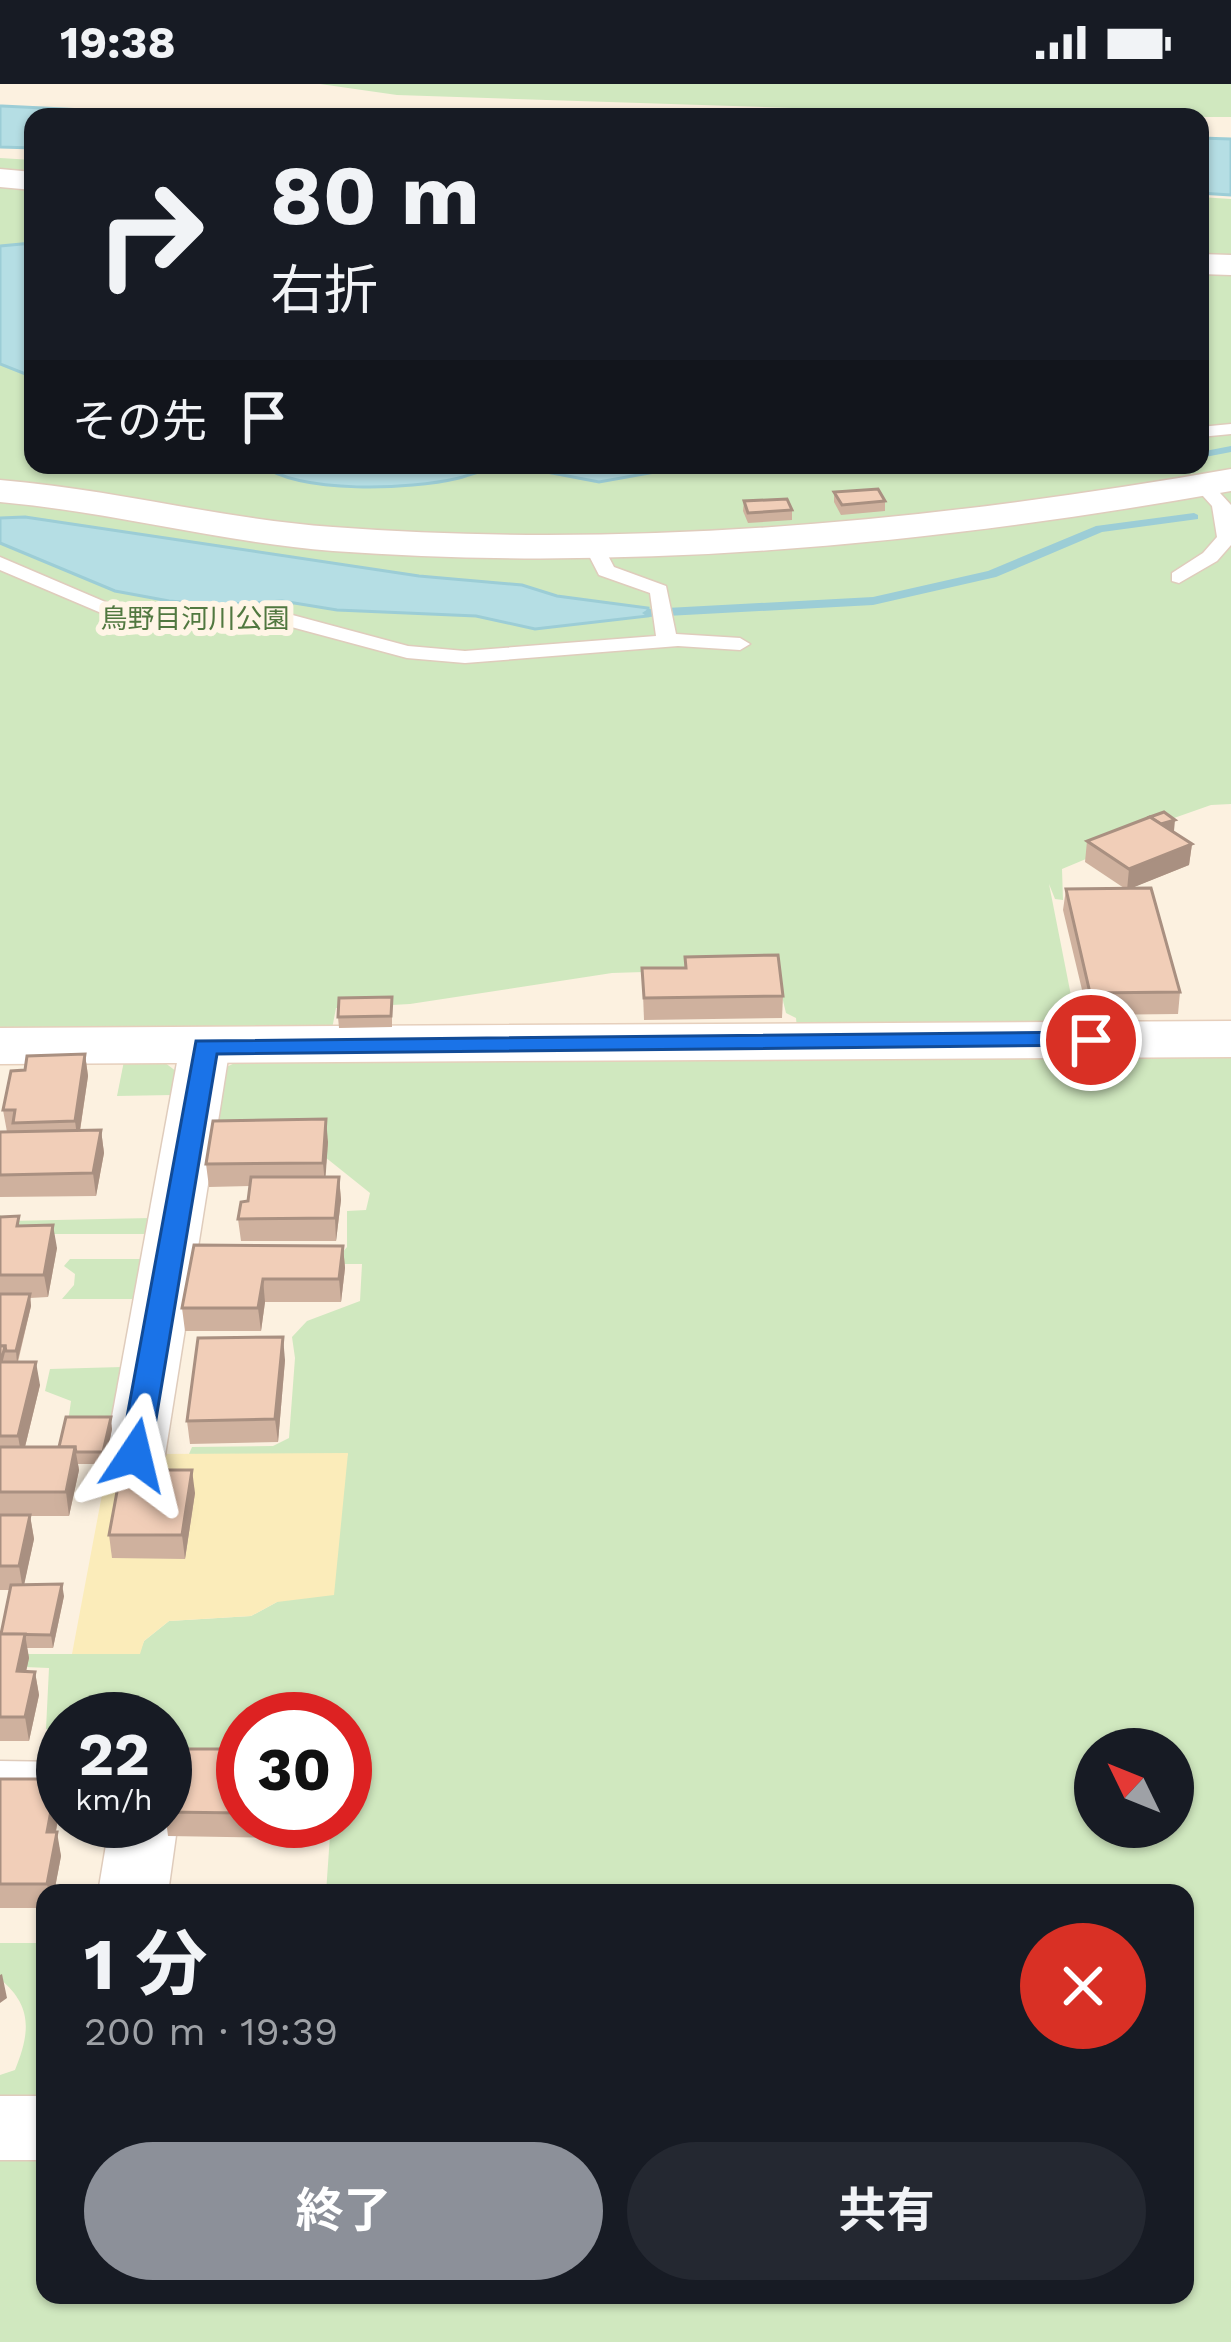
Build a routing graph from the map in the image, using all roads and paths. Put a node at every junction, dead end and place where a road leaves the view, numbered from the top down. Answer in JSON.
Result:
{"nodes":[{"id":1,"x":1217,"y":483,"type":"edge"},
{"id":2,"x":0,"y":491,"type":"edge"},
{"id":3,"x":595,"y":546,"type":"junction"},
{"id":4,"x":0,"y":563,"type":"edge"},
{"id":5,"x":1179,"y":577,"type":"dead end"},
{"id":6,"x":667,"y":634,"type":"junction"},
{"id":7,"x":740,"y":644,"type":"dead end"},
{"id":8,"x":1231,"y":1039,"type":"edge"},
{"id":9,"x":205,"y":1046,"type":"junction"},
{"id":10,"x":1,"y":1050,"type":"edge"},
{"id":11,"x":135,"y":1455,"type":"dead end"},
{"id":12,"x":0,"y":1786,"type":"edge"},
{"id":13,"x":36,"y":1787,"type":"edge"},
{"id":14,"x":139,"y":1848,"type":"edge"},
{"id":15,"x":134,"y":1884,"type":"edge"},
{"id":16,"x":0,"y":2128,"type":"edge"},
{"id":17,"x":36,"y":2128,"type":"edge"}],
"edges":[{"from":1,"to":3,"type":"street"},
{"from":1,"to":5,"type":"lane"},
{"from":2,"to":3,"type":"street"},
{"from":3,"to":6,"type":"lane"},
{"from":4,"to":6,"type":"lane"},
{"from":6,"to":7,"type":"lane"},
{"from":8,"to":9,"type":"street"},
{"from":9,"to":10,"type":"street"},
{"from":9,"to":11,"type":"street"},
{"from":12,"to":13,"type":"street"},
{"from":14,"to":15,"type":"street"},
{"from":16,"to":17,"type":"street"}]}
